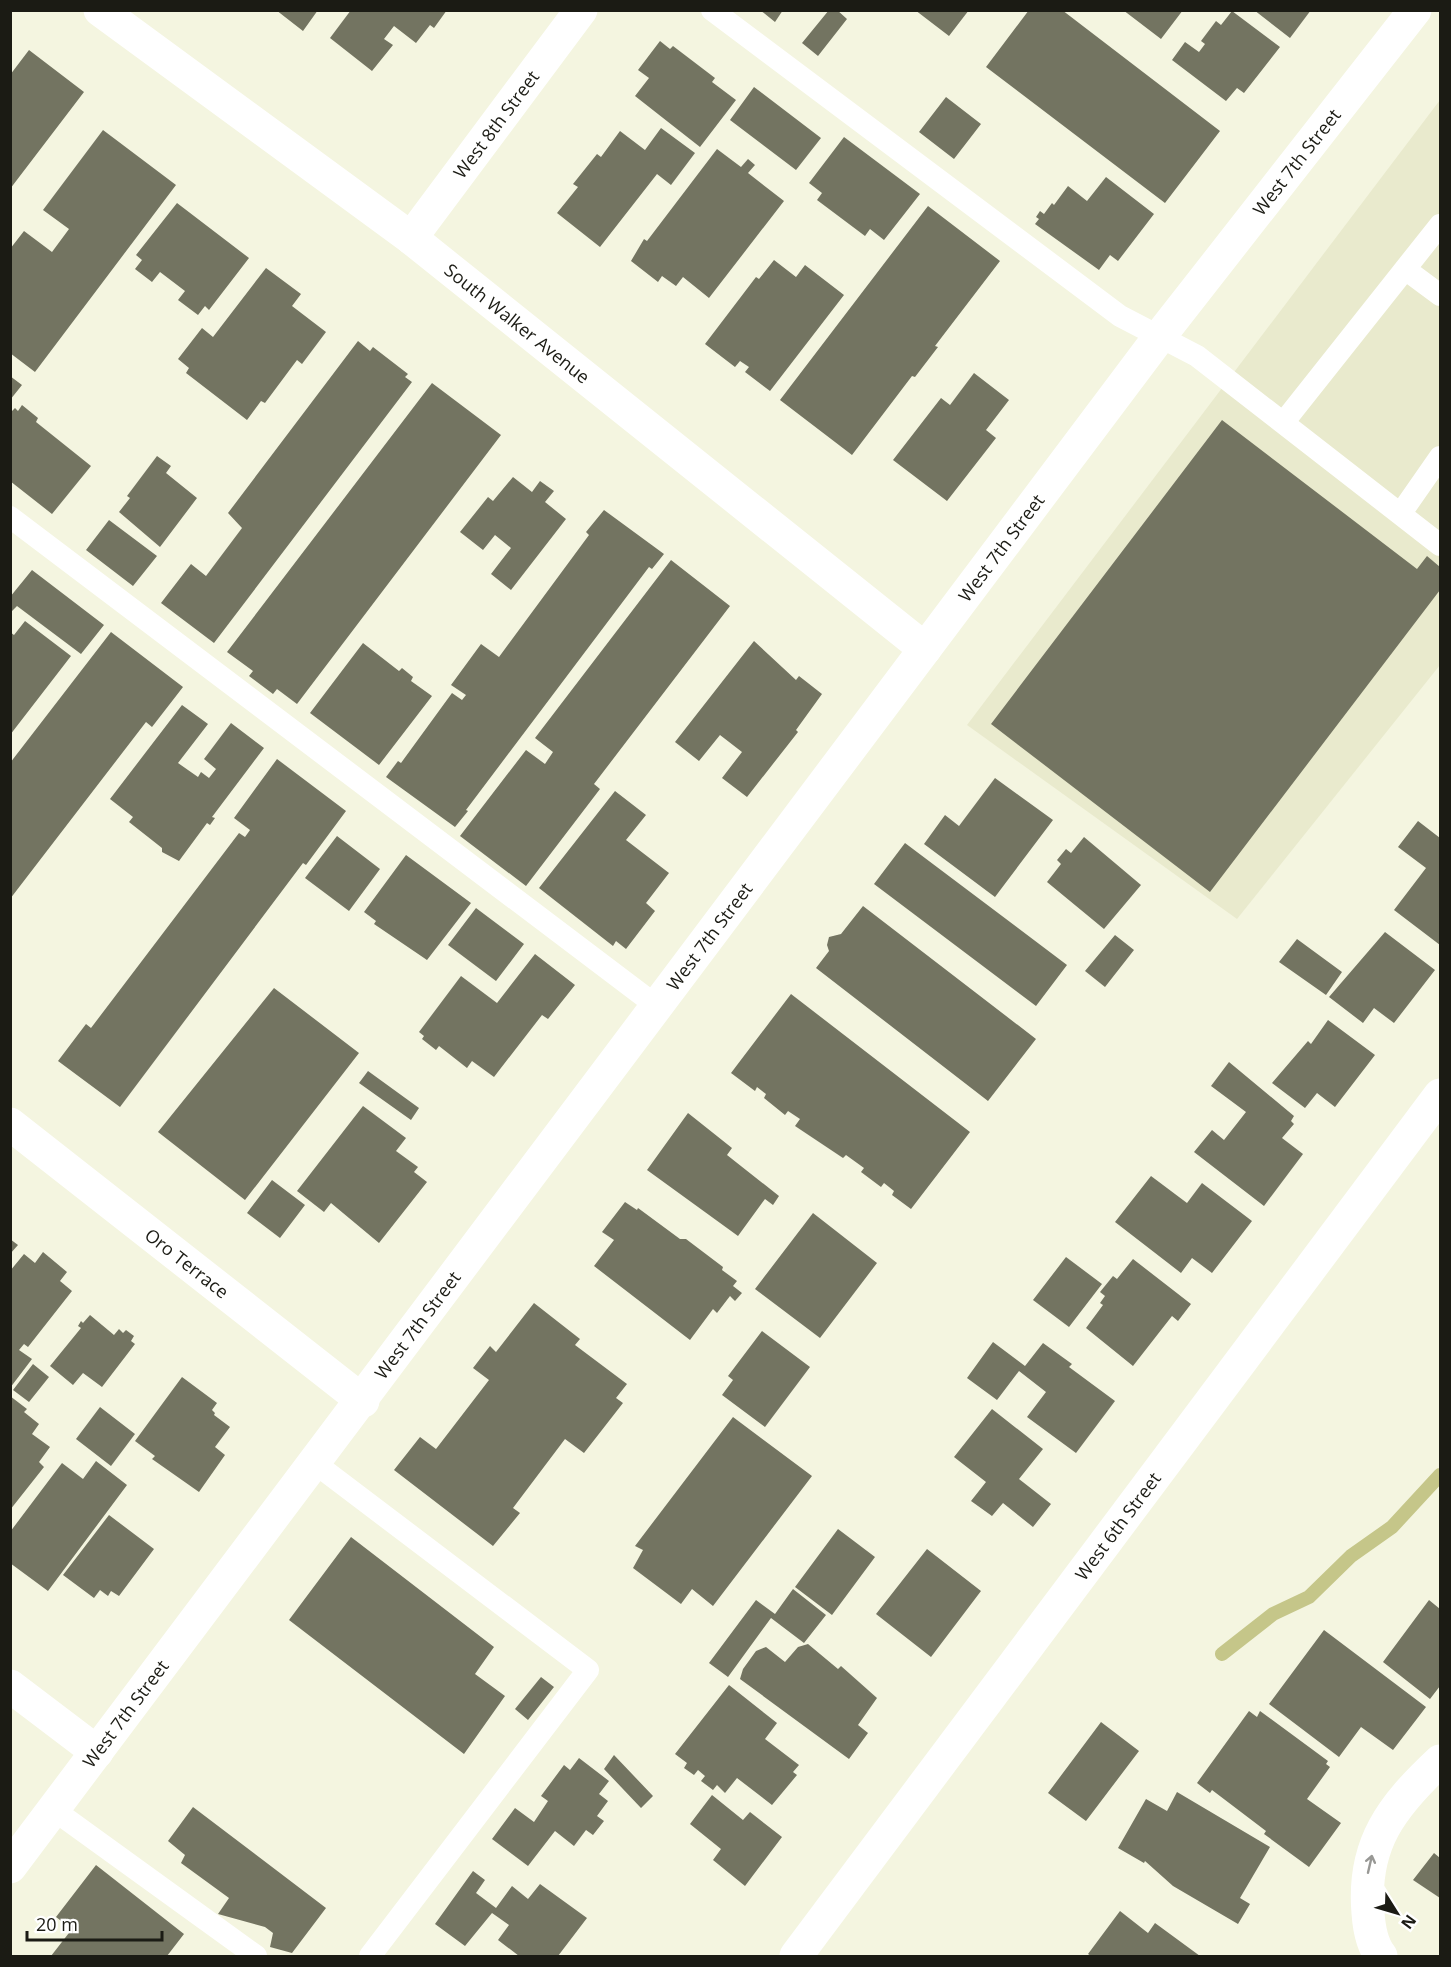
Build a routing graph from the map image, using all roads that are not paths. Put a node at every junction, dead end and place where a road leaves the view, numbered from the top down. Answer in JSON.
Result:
{"nodes":[{"id":1,"x":100,"y":10,"type":"edge"},
{"id":2,"x":581,"y":10,"type":"edge"},
{"id":3,"x":712,"y":10,"type":"edge"},
{"id":4,"x":1415,"y":10,"type":"edge"},
{"id":5,"x":1440,"y":225,"type":"edge"},
{"id":6,"x":411,"y":238,"type":"junction"},
{"id":7,"x":1405,"y":269,"type":"junction"},
{"id":8,"x":1440,"y":295,"type":"edge"},
{"id":9,"x":1160,"y":336,"type":"junction"},
{"id":10,"x":1283,"y":423,"type":"junction"},
{"id":11,"x":1440,"y":457,"type":"edge"},
{"id":12,"x":1401,"y":513,"type":"junction"},
{"id":13,"x":10,"y":517,"type":"edge"},
{"id":14,"x":1440,"y":545,"type":"edge"},
{"id":15,"x":925,"y":650,"type":"junction"},
{"id":16,"x":658,"y":1007,"type":"junction"},
{"id":17,"x":1440,"y":1095,"type":"edge"},
{"id":18,"x":10,"y":1125,"type":"edge"},
{"id":19,"x":363,"y":1401,"type":"junction"},
{"id":20,"x":316,"y":1464,"type":"junction"},
{"id":21,"x":10,"y":1686,"type":"edge"},
{"id":22,"x":97,"y":1752,"type":"junction"},
{"id":23,"x":1440,"y":1761,"type":"edge"},
{"id":24,"x":54,"y":1810,"type":"junction"},
{"id":25,"x":10,"y":1867,"type":"edge"},
{"id":26,"x":256,"y":1956,"type":"edge"},
{"id":27,"x":370,"y":1956,"type":"edge"},
{"id":28,"x":796,"y":1956,"type":"edge"},
{"id":29,"x":1381,"y":1956,"type":"edge"}],
"edges":[{"from":1,"to":6,"type":"street","name":"South Walker Avenue"},
{"from":2,"to":6,"type":"street","name":"West 8th Street"},
{"from":3,"to":9,"type":"lane"},
{"from":4,"to":9,"type":"street","name":"West 7th Street"},
{"from":5,"to":7,"type":"lane"},
{"from":6,"to":15,"type":"street","name":"South Walker Avenue"},
{"from":7,"to":8,"type":"lane"},
{"from":7,"to":10,"type":"lane"},
{"from":9,"to":10,"type":"lane"},
{"from":9,"to":15,"type":"street","name":"West 7th Street"},
{"from":10,"to":12,"type":"lane"},
{"from":11,"to":12,"type":"lane"},
{"from":12,"to":14,"type":"lane"},
{"from":13,"to":16,"type":"lane"},
{"from":15,"to":16,"type":"street","name":"West 7th Street"},
{"from":16,"to":19,"type":"street","name":"West 7th Street"},
{"from":17,"to":28,"type":"street","name":"West 6th Street"},
{"from":18,"to":19,"type":"street","name":"Oro Terrace"},
{"from":19,"to":20,"type":"street","name":"West 7th Street"},
{"from":20,"to":22,"type":"street","name":"West 7th Street"},
{"from":20,"to":27,"type":"lane"},
{"from":21,"to":22,"type":"street"},
{"from":22,"to":24,"type":"street","name":"West 7th Street"},
{"from":29,"to":23,"type":"street","one_way":true},
{"from":24,"to":25,"type":"street","name":"West 7th Street"},
{"from":24,"to":26,"type":"lane"}]}
